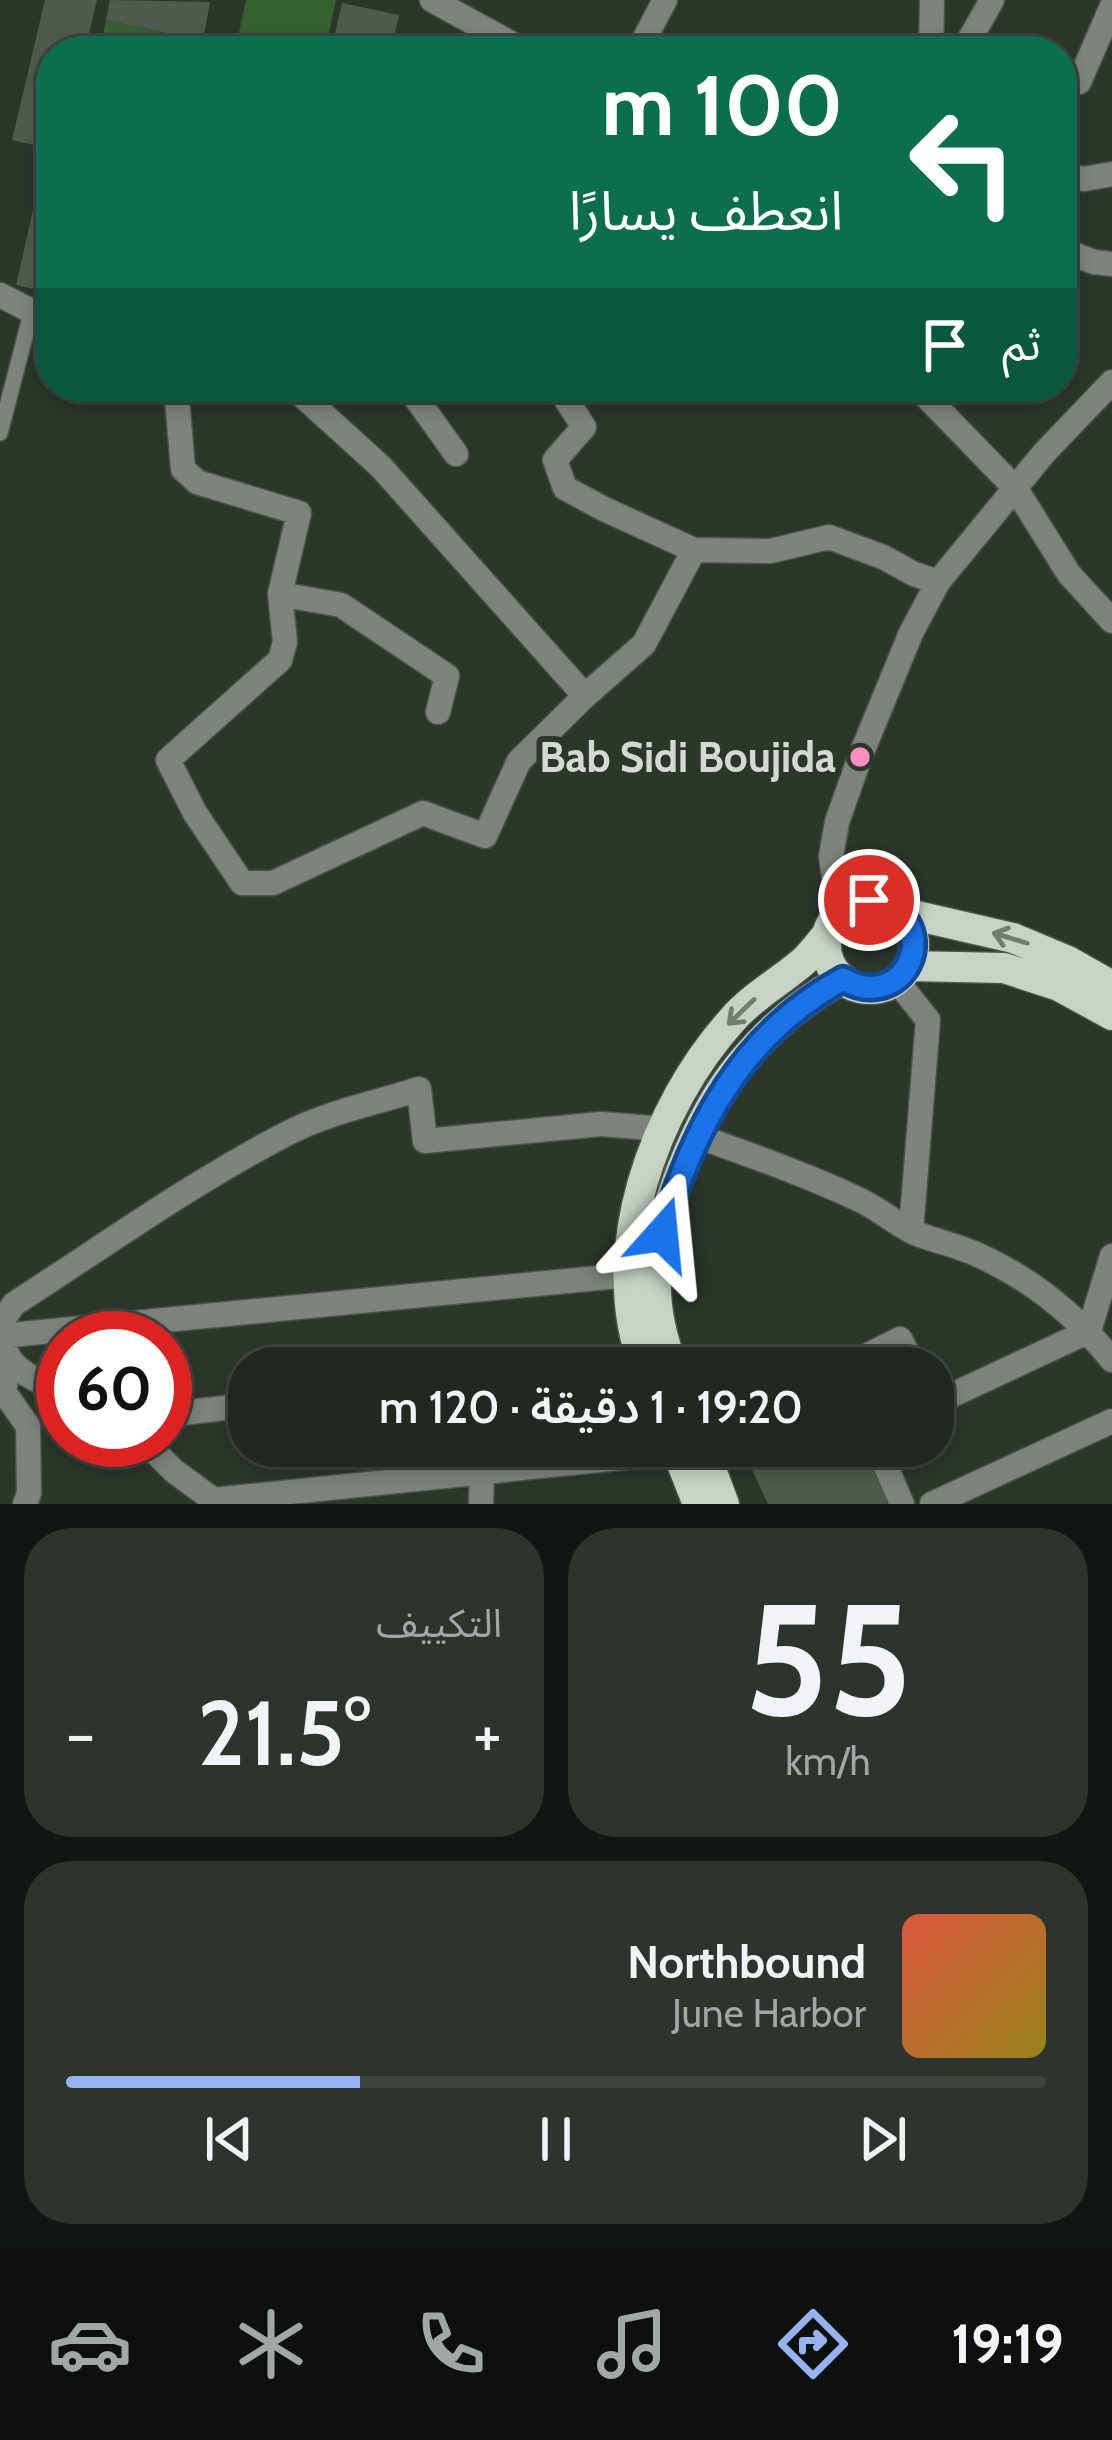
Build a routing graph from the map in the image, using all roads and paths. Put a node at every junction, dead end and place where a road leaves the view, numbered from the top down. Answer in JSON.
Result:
{"nodes":[{"id":1,"x":432,"y":0,"type":"edge"},
{"id":2,"x":665,"y":0,"type":"edge"},
{"id":3,"x":932,"y":0,"type":"edge"},
{"id":4,"x":992,"y":0,"type":"edge"},
{"id":5,"x":1112,"y":6,"type":"edge"},
{"id":6,"x":498,"y":36,"type":"edge"},
{"id":7,"x":646,"y":36,"type":"edge"},
{"id":8,"x":931,"y":36,"type":"edge"},
{"id":9,"x":972,"y":36,"type":"edge"},
{"id":10,"x":1079,"y":82,"type":"dead end"},
{"id":11,"x":1112,"y":174,"type":"edge"},
{"id":12,"x":1077,"y":178,"type":"edge"},
{"id":13,"x":1077,"y":256,"type":"edge"},
{"id":14,"x":1112,"y":264,"type":"edge"},
{"id":15,"x":0,"y":295,"type":"edge"},
{"id":16,"x":36,"y":313,"type":"edge"},
{"id":17,"x":36,"y":329,"type":"edge"},
{"id":18,"x":1112,"y":382,"type":"edge"},
{"id":19,"x":177,"y":402,"type":"edge"},
{"id":20,"x":309,"y":402,"type":"edge"},
{"id":21,"x":418,"y":402,"type":"edge"},
{"id":22,"x":568,"y":402,"type":"edge"},
{"id":23,"x":932,"y":402,"type":"edge"},
{"id":24,"x":0,"y":433,"type":"edge"},
{"id":25,"x":456,"y":454,"type":"dead end"},
{"id":26,"x":1016,"y":489,"type":"junction"},
{"id":27,"x":694,"y":550,"type":"junction"},
{"id":28,"x":938,"y":582,"type":"junction"},
{"id":29,"x":280,"y":594,"type":"junction"},
{"id":30,"x":1112,"y":621,"type":"edge"},
{"id":31,"x":585,"y":696,"type":"junction"},
{"id":32,"x":438,"y":712,"type":"dead end"},
{"id":33,"x":900,"y":912,"type":"junction"},
{"id":34,"x":833,"y":924,"type":"junction"},
{"id":35,"x":902,"y":973,"type":"junction"},
{"id":36,"x":843,"y":979,"type":"junction"},
{"id":37,"x":1112,"y":986,"type":"edge"},
{"id":38,"x":1112,"y":1015,"type":"edge"},
{"id":39,"x":664,"y":1129,"type":"junction"},
{"id":40,"x":698,"y":1136,"type":"junction"},
{"id":41,"x":911,"y":1232,"type":"junction"},
{"id":42,"x":1112,"y":1256,"type":"edge"},
{"id":43,"x":629,"y":1275,"type":"junction"},
{"id":44,"x":1089,"y":1331,"type":"junction"},
{"id":45,"x":2,"y":1341,"type":"edge"},
{"id":46,"x":639,"y":1347,"type":"edge"},
{"id":47,"x":666,"y":1347,"type":"edge"},
{"id":48,"x":1112,"y":1360,"type":"edge"},
{"id":49,"x":36,"y":1379,"type":"edge"},
{"id":50,"x":954,"y":1394,"type":"edge"},
{"id":51,"x":228,"y":1408,"type":"edge"},
{"id":52,"x":192,"y":1412,"type":"edge"},
{"id":53,"x":1112,"y":1421,"type":"edge"},
{"id":54,"x":170,"y":1467,"type":"edge"},
{"id":55,"x":531,"y":1467,"type":"edge"},
{"id":56,"x":691,"y":1467,"type":"edge"},
{"id":57,"x":700,"y":1467,"type":"edge"},
{"id":58,"x":886,"y":1467,"type":"edge"},
{"id":59,"x":482,"y":1473,"type":"junction"},
{"id":60,"x":216,"y":1502,"type":"edge"},
{"id":61,"x":26,"y":1504,"type":"edge"},
{"id":62,"x":481,"y":1504,"type":"edge"},
{"id":63,"x":698,"y":1504,"type":"edge"},
{"id":64,"x":724,"y":1504,"type":"edge"},
{"id":65,"x":902,"y":1504,"type":"edge"},
{"id":66,"x":932,"y":1504,"type":"edge"}],
"edges":[{"from":1,"to":6,"type":"street"},
{"from":2,"to":7,"type":"street"},
{"from":3,"to":8,"type":"street"},
{"from":4,"to":9,"type":"street"},
{"from":5,"to":10,"type":"street"},
{"from":11,"to":12,"type":"street"},
{"from":13,"to":14,"type":"street"},
{"from":15,"to":16,"type":"street"},
{"from":17,"to":24,"type":"lane"},
{"from":18,"to":26,"type":"street"},
{"from":19,"to":29,"type":"street"},
{"from":20,"to":31,"type":"street"},
{"from":21,"to":25,"type":"street"},
{"from":22,"to":27,"type":"street"},
{"from":23,"to":26,"type":"street"},
{"from":26,"to":28,"type":"street"},
{"from":26,"to":30,"type":"street"},
{"from":27,"to":28,"type":"street"},
{"from":27,"to":31,"type":"street"},
{"from":28,"to":34,"type":"street"},
{"from":29,"to":31,"type":"street"},
{"from":29,"to":32,"type":"street"},
{"from":33,"to":34,"type":"main road"},
{"from":33,"to":35,"type":"main road"},
{"from":37,"to":33,"type":"main road","one_way":true},
{"from":34,"to":36,"type":"main road"},
{"from":34,"to":39,"type":"main road","one_way":true},
{"from":35,"to":36,"type":"main road"},
{"from":35,"to":38,"type":"main road"},
{"from":35,"to":41,"type":"street"},
{"from":36,"to":40,"type":"main road"},
{"from":39,"to":43,"type":"main road"},
{"from":39,"to":45,"type":"street"},
{"from":40,"to":41,"type":"street"},
{"from":40,"to":47,"type":"main road"},
{"from":41,"to":44,"type":"street"},
{"from":42,"to":44,"type":"street"},
{"from":43,"to":45,"type":"street"},
{"from":43,"to":46,"type":"main road"},
{"from":44,"to":48,"type":"street"},
{"from":44,"to":50,"type":"street"},
{"from":45,"to":49,"type":"street"},
{"from":45,"to":61,"type":"street"},
{"from":51,"to":52,"type":"street"},
{"from":53,"to":66,"type":"street"},
{"from":54,"to":60,"type":"street"},
{"from":55,"to":59,"type":"street"},
{"from":56,"to":63,"type":"main road"},
{"from":57,"to":64,"type":"main road"},
{"from":58,"to":65,"type":"street"},
{"from":59,"to":60,"type":"street"},
{"from":59,"to":62,"type":"street"}]}
